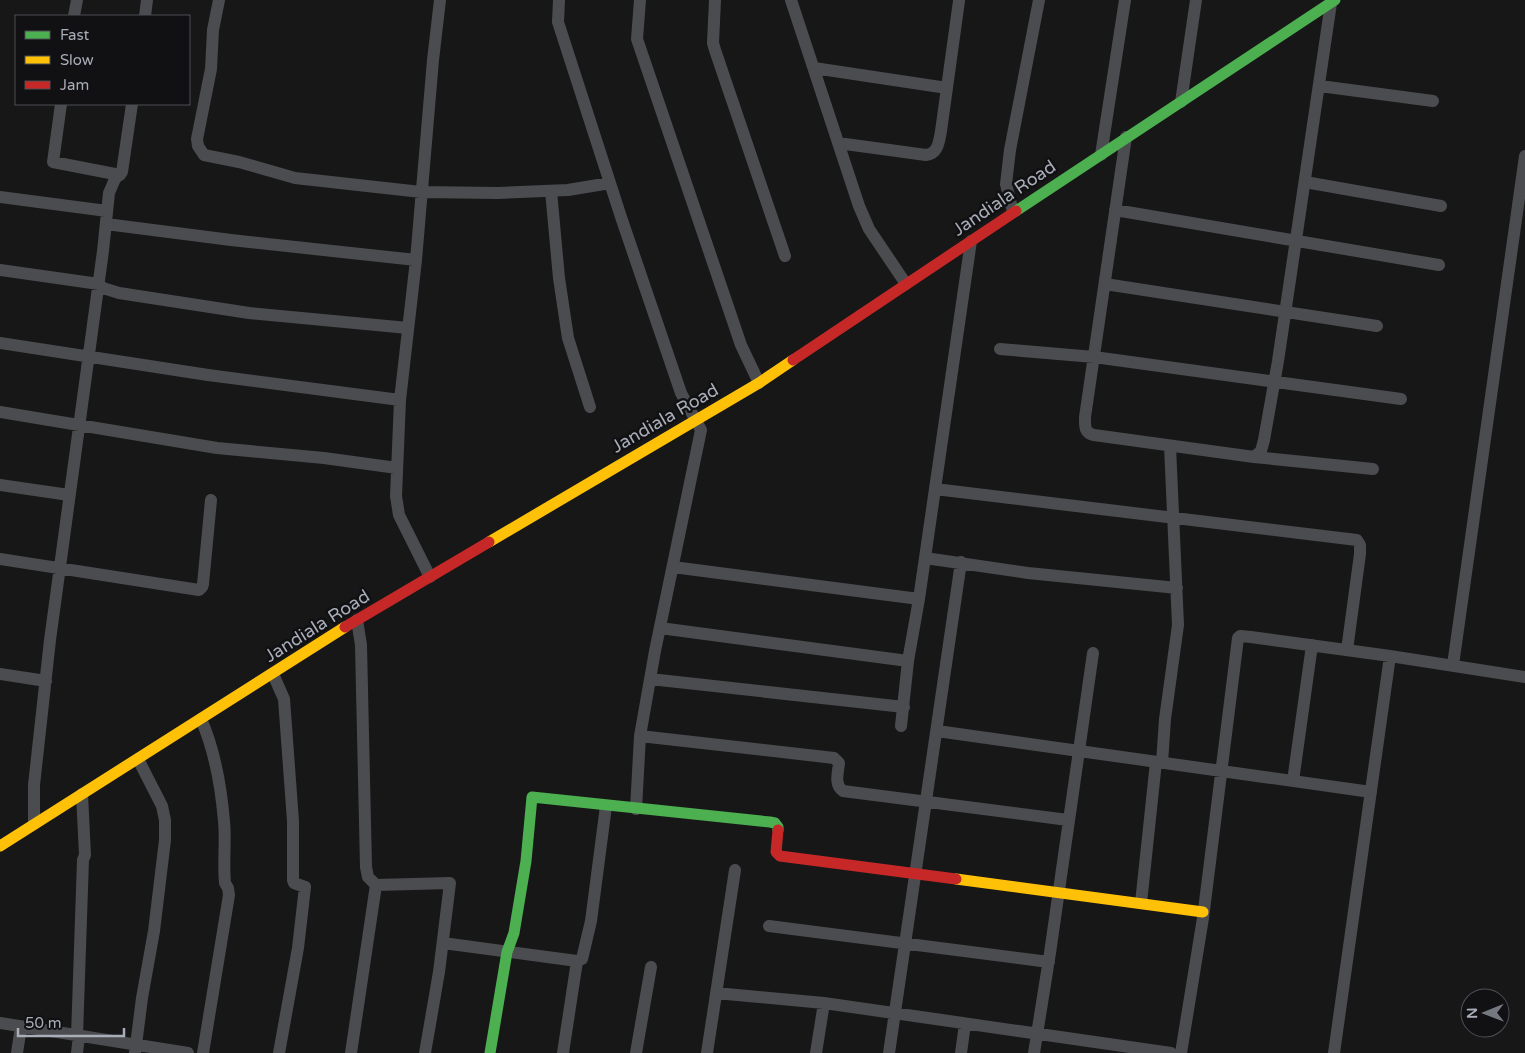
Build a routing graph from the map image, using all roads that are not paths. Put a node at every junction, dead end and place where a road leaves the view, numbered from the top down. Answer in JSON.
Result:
{"nodes":[{"id":1,"x":77,"y":0,"type":"edge"},
{"id":2,"x":147,"y":0,"type":"edge"},
{"id":3,"x":219,"y":0,"type":"edge"},
{"id":4,"x":440,"y":0,"type":"edge"},
{"id":5,"x":559,"y":0,"type":"edge"},
{"id":6,"x":640,"y":0,"type":"edge"},
{"id":7,"x":715,"y":0,"type":"edge"},
{"id":8,"x":791,"y":0,"type":"edge"},
{"id":9,"x":1039,"y":0,"type":"edge"},
{"id":10,"x":1125,"y":0,"type":"edge"},
{"id":11,"x":1196,"y":0,"type":"edge"},
{"id":12,"x":959,"y":1,"type":"dead end"},
{"id":13,"x":1333,"y":1,"type":"edge"},
{"id":14,"x":74,"y":15,"type":"edge"},
{"id":15,"x":145,"y":15,"type":"edge"},
{"id":16,"x":814,"y":68,"type":"junction"},
{"id":17,"x":1320,"y":86,"type":"junction"},
{"id":18,"x":946,"y":88,"type":"junction"},
{"id":19,"x":1433,"y":101,"type":"dead end"},
{"id":20,"x":1181,"y":102,"type":"junction"},
{"id":21,"x":61,"y":105,"type":"edge"},
{"id":22,"x":132,"y":105,"type":"edge"},
{"id":23,"x":1126,"y":137,"type":"junction"},
{"id":24,"x":838,"y":144,"type":"junction"},
{"id":25,"x":1101,"y":155,"type":"junction"},
{"id":26,"x":1525,"y":156,"type":"edge"},
{"id":27,"x":120,"y":175,"type":"junction"},
{"id":28,"x":1305,"y":182,"type":"junction"},
{"id":29,"x":610,"y":183,"type":"junction"},
{"id":30,"x":551,"y":191,"type":"junction"},
{"id":31,"x":421,"y":192,"type":"junction"},
{"id":32,"x":0,"y":197,"type":"edge"},
{"id":33,"x":1441,"y":206,"type":"dead end"},
{"id":34,"x":1116,"y":210,"type":"junction"},
{"id":35,"x":107,"y":211,"type":"junction"},
{"id":36,"x":1013,"y":212,"type":"junction"},
{"id":37,"x":106,"y":224,"type":"junction"},
{"id":38,"x":971,"y":241,"type":"junction"},
{"id":39,"x":1296,"y":241,"type":"junction"},
{"id":40,"x":785,"y":256,"type":"dead end"},
{"id":41,"x":416,"y":260,"type":"junction"},
{"id":42,"x":1439,"y":265,"type":"dead end"},
{"id":43,"x":0,"y":270,"type":"edge"},
{"id":44,"x":99,"y":284,"type":"junction"},
{"id":45,"x":906,"y":284,"type":"junction"},
{"id":46,"x":1104,"y":284,"type":"junction"},
{"id":47,"x":1286,"y":312,"type":"junction"},
{"id":48,"x":1377,"y":326,"type":"dead end"},
{"id":49,"x":408,"y":328,"type":"junction"},
{"id":50,"x":0,"y":343,"type":"edge"},
{"id":51,"x":1000,"y":349,"type":"dead end"},
{"id":52,"x":88,"y":357,"type":"junction"},
{"id":53,"x":1094,"y":357,"type":"junction"},
{"id":54,"x":1274,"y":382,"type":"junction"},
{"id":55,"x":759,"y":384,"type":"junction"},
{"id":56,"x":1400,"y":399,"type":"dead end"},
{"id":57,"x":400,"y":400,"type":"junction"},
{"id":58,"x":590,"y":407,"type":"dead end"},
{"id":59,"x":0,"y":412,"type":"edge"},
{"id":60,"x":696,"y":419,"type":"junction"},
{"id":61,"x":79,"y":424,"type":"junction"},
{"id":62,"x":1170,"y":446,"type":"junction"},
{"id":63,"x":1254,"y":457,"type":"junction"},
{"id":64,"x":397,"y":468,"type":"junction"},
{"id":65,"x":1374,"y":469,"type":"dead end"},
{"id":66,"x":0,"y":485,"type":"edge"},
{"id":67,"x":935,"y":489,"type":"junction"},
{"id":68,"x":69,"y":495,"type":"junction"},
{"id":69,"x":211,"y":500,"type":"dead end"},
{"id":70,"x":1174,"y":518,"type":"junction"},
{"id":71,"x":925,"y":558,"type":"junction"},
{"id":72,"x":0,"y":559,"type":"edge"},
{"id":73,"x":961,"y":562,"type":"junction"},
{"id":74,"x":673,"y":567,"type":"junction"},
{"id":75,"x":59,"y":568,"type":"junction"},
{"id":76,"x":430,"y":577,"type":"junction"},
{"id":77,"x":1177,"y":588,"type":"junction"},
{"id":78,"x":919,"y":599,"type":"junction"},
{"id":79,"x":357,"y":620,"type":"junction"},
{"id":80,"x":660,"y":628,"type":"junction"},
{"id":81,"x":1312,"y":645,"type":"junction"},
{"id":82,"x":1347,"y":650,"type":"junction"},
{"id":83,"x":1092,"y":653,"type":"dead end"},
{"id":84,"x":1390,"y":656,"type":"junction"},
{"id":85,"x":908,"y":661,"type":"junction"},
{"id":86,"x":1453,"y":666,"type":"junction"},
{"id":87,"x":0,"y":674,"type":"edge"},
{"id":88,"x":273,"y":674,"type":"junction"},
{"id":89,"x":1525,"y":677,"type":"edge"},
{"id":90,"x":650,"y":679,"type":"junction"},
{"id":91,"x":46,"y":681,"type":"junction"},
{"id":92,"x":904,"y":707,"type":"junction"},
{"id":93,"x":201,"y":719,"type":"junction"},
{"id":94,"x":901,"y":726,"type":"dead end"},
{"id":95,"x":936,"y":731,"type":"junction"},
{"id":96,"x":640,"y":736,"type":"junction"},
{"id":97,"x":1078,"y":750,"type":"junction"},
{"id":98,"x":138,"y":759,"type":"junction"},
{"id":99,"x":1159,"y":762,"type":"junction"},
{"id":100,"x":1220,"y":771,"type":"junction"},
{"id":101,"x":1293,"y":781,"type":"junction"},
{"id":102,"x":1371,"y":792,"type":"junction"},
{"id":103,"x":82,"y":794,"type":"junction"},
{"id":104,"x":926,"y":803,"type":"junction"},
{"id":105,"x":606,"y":806,"type":"junction"},
{"id":106,"x":636,"y":809,"type":"junction"},
{"id":107,"x":1068,"y":820,"type":"junction"},
{"id":108,"x":34,"y":824,"type":"junction"},
{"id":109,"x":0,"y":846,"type":"edge"},
{"id":110,"x":735,"y":870,"type":"dead end"},
{"id":111,"x":915,"y":873,"type":"junction"},
{"id":112,"x":376,"y":884,"type":"junction"},
{"id":113,"x":1058,"y":892,"type":"junction"},
{"id":114,"x":1141,"y":903,"type":"junction"},
{"id":115,"x":1204,"y":912,"type":"junction"},
{"id":116,"x":769,"y":926,"type":"dead end"},
{"id":117,"x":443,"y":943,"type":"junction"},
{"id":118,"x":905,"y":944,"type":"junction"},
{"id":119,"x":507,"y":952,"type":"junction"},
{"id":120,"x":577,"y":961,"type":"junction"},
{"id":121,"x":1049,"y":962,"type":"junction"},
{"id":122,"x":651,"y":968,"type":"dead end"},
{"id":123,"x":716,"y":993,"type":"junction"},
{"id":124,"x":824,"y":1003,"type":"junction"},
{"id":125,"x":895,"y":1013,"type":"junction"},
{"id":126,"x":0,"y":1023,"type":"edge"},
{"id":127,"x":965,"y":1024,"type":"junction"},
{"id":128,"x":21,"y":1027,"type":"junction"},
{"id":129,"x":1037,"y":1034,"type":"junction"},
{"id":130,"x":78,"y":1036,"type":"junction"},
{"id":131,"x":136,"y":1049,"type":"edge"},
{"id":132,"x":16,"y":1053,"type":"edge"},
{"id":133,"x":77,"y":1053,"type":"edge"},
{"id":134,"x":188,"y":1053,"type":"edge"},
{"id":135,"x":203,"y":1053,"type":"edge"},
{"id":136,"x":279,"y":1053,"type":"edge"},
{"id":137,"x":351,"y":1053,"type":"edge"},
{"id":138,"x":425,"y":1053,"type":"edge"},
{"id":139,"x":490,"y":1053,"type":"edge"},
{"id":140,"x":563,"y":1053,"type":"edge"},
{"id":141,"x":636,"y":1053,"type":"edge"},
{"id":142,"x":707,"y":1053,"type":"edge"},
{"id":143,"x":816,"y":1053,"type":"edge"},
{"id":144,"x":889,"y":1053,"type":"edge"},
{"id":145,"x":961,"y":1053,"type":"edge"},
{"id":146,"x":1034,"y":1053,"type":"edge"},
{"id":147,"x":1171,"y":1053,"type":"edge"},
{"id":148,"x":1181,"y":1053,"type":"edge"},
{"id":149,"x":1334,"y":1053,"type":"edge"}],
"edges":[{"from":1,"to":14,"type":"street"},
{"from":2,"to":15,"type":"street"},
{"from":3,"to":31,"type":"street"},
{"from":4,"to":31,"type":"street"},
{"from":5,"to":29,"type":"street"},
{"from":6,"to":55,"type":"street"},
{"from":7,"to":40,"type":"street"},
{"from":8,"to":16,"type":"street"},
{"from":9,"to":36,"type":"street"},
{"from":10,"to":25,"type":"street"},
{"from":11,"to":20,"type":"street"},
{"from":12,"to":18,"type":"street"},
{"from":13,"to":17,"type":"street"},
{"from":13,"to":20,"type":"street","name":"Jandiala Road"},
{"from":16,"to":18,"type":"street"},
{"from":16,"to":24,"type":"street"},
{"from":17,"to":19,"type":"street"},
{"from":17,"to":28,"type":"street"},
{"from":18,"to":24,"type":"street"},
{"from":20,"to":23,"type":"street","name":"Jandiala Road"},
{"from":21,"to":27,"type":"street"},
{"from":22,"to":27,"type":"street"},
{"from":23,"to":25,"type":"street","name":"Jandiala Road"},
{"from":23,"to":34,"type":"street"},
{"from":24,"to":45,"type":"street"},
{"from":25,"to":36,"type":"street","name":"Jandiala Road"},
{"from":26,"to":86,"type":"street"},
{"from":27,"to":35,"type":"street"},
{"from":28,"to":33,"type":"street"},
{"from":28,"to":39,"type":"street"},
{"from":29,"to":30,"type":"street"},
{"from":29,"to":60,"type":"street"},
{"from":30,"to":31,"type":"street"},
{"from":30,"to":58,"type":"street"},
{"from":31,"to":41,"type":"street"},
{"from":32,"to":35,"type":"street"},
{"from":34,"to":39,"type":"street"},
{"from":34,"to":46,"type":"street"},
{"from":35,"to":37,"type":"street"},
{"from":36,"to":38,"type":"street","name":"Jandiala Road"},
{"from":37,"to":41,"type":"street"},
{"from":37,"to":44,"type":"street"},
{"from":38,"to":45,"type":"street","name":"Jandiala Road"},
{"from":38,"to":67,"type":"street"},
{"from":39,"to":42,"type":"street"},
{"from":39,"to":47,"type":"street"},
{"from":41,"to":49,"type":"street"},
{"from":43,"to":44,"type":"street"},
{"from":44,"to":49,"type":"street"},
{"from":44,"to":52,"type":"street"},
{"from":45,"to":55,"type":"street","name":"Jandiala Road"},
{"from":46,"to":47,"type":"street"},
{"from":46,"to":53,"type":"street"},
{"from":47,"to":48,"type":"street"},
{"from":47,"to":54,"type":"street"},
{"from":49,"to":57,"type":"street"},
{"from":50,"to":52,"type":"street"},
{"from":51,"to":53,"type":"street"},
{"from":52,"to":57,"type":"street"},
{"from":52,"to":61,"type":"street"},
{"from":53,"to":54,"type":"street"},
{"from":53,"to":62,"type":"street"},
{"from":54,"to":56,"type":"street"},
{"from":54,"to":63,"type":"street"},
{"from":55,"to":60,"type":"street","name":"Jandiala Road"},
{"from":57,"to":64,"type":"street"},
{"from":59,"to":61,"type":"street"},
{"from":60,"to":74,"type":"street"},
{"from":60,"to":76,"type":"street","name":"Jandiala Road"},
{"from":61,"to":64,"type":"street"},
{"from":61,"to":68,"type":"street"},
{"from":62,"to":63,"type":"street"},
{"from":62,"to":70,"type":"street"},
{"from":63,"to":65,"type":"street"},
{"from":64,"to":76,"type":"street"},
{"from":66,"to":68,"type":"street"},
{"from":67,"to":70,"type":"street"},
{"from":67,"to":71,"type":"street"},
{"from":68,"to":75,"type":"street"},
{"from":69,"to":75,"type":"street"},
{"from":70,"to":77,"type":"street"},
{"from":70,"to":82,"type":"street"},
{"from":71,"to":73,"type":"street"},
{"from":71,"to":78,"type":"street"},
{"from":72,"to":75,"type":"street"},
{"from":73,"to":77,"type":"street"},
{"from":73,"to":95,"type":"street"},
{"from":74,"to":78,"type":"street"},
{"from":74,"to":80,"type":"street"},
{"from":75,"to":91,"type":"street"},
{"from":76,"to":79,"type":"street","name":"Jandiala Road"},
{"from":77,"to":99,"type":"street"},
{"from":78,"to":85,"type":"street"},
{"from":79,"to":88,"type":"street","name":"Jandiala Road"},
{"from":79,"to":112,"type":"street"},
{"from":80,"to":85,"type":"street"},
{"from":80,"to":90,"type":"street"},
{"from":81,"to":82,"type":"street"},
{"from":81,"to":100,"type":"street"},
{"from":81,"to":101,"type":"street"},
{"from":82,"to":84,"type":"street"},
{"from":83,"to":97,"type":"street"},
{"from":84,"to":86,"type":"street"},
{"from":84,"to":102,"type":"street"},
{"from":85,"to":92,"type":"street"},
{"from":86,"to":89,"type":"street"},
{"from":87,"to":91,"type":"street"},
{"from":88,"to":93,"type":"street","name":"Jandiala Road"},
{"from":88,"to":136,"type":"street"},
{"from":90,"to":92,"type":"street"},
{"from":90,"to":96,"type":"street"},
{"from":91,"to":108,"type":"street"},
{"from":92,"to":94,"type":"street"},
{"from":93,"to":98,"type":"street","name":"Jandiala Road"},
{"from":93,"to":135,"type":"street"},
{"from":95,"to":97,"type":"street"},
{"from":95,"to":104,"type":"street"},
{"from":96,"to":104,"type":"street"},
{"from":96,"to":106,"type":"street"},
{"from":97,"to":99,"type":"street"},
{"from":97,"to":107,"type":"street"},
{"from":98,"to":103,"type":"street","name":"Jandiala Road"},
{"from":98,"to":131,"type":"street"},
{"from":99,"to":100,"type":"street"},
{"from":99,"to":114,"type":"street"},
{"from":100,"to":101,"type":"street"},
{"from":100,"to":115,"type":"street"},
{"from":101,"to":102,"type":"street"},
{"from":102,"to":149,"type":"street"},
{"from":103,"to":108,"type":"street","name":"Jandiala Road"},
{"from":103,"to":130,"type":"street"},
{"from":104,"to":107,"type":"street"},
{"from":104,"to":111,"type":"street"},
{"from":105,"to":106,"type":"street"},
{"from":105,"to":119,"type":"street"},
{"from":105,"to":120,"type":"street"},
{"from":106,"to":111,"type":"street"},
{"from":107,"to":113,"type":"street"},
{"from":108,"to":109,"type":"street","name":"Jandiala Road"},
{"from":110,"to":123,"type":"street"},
{"from":111,"to":113,"type":"street"},
{"from":111,"to":118,"type":"street"},
{"from":112,"to":117,"type":"street"},
{"from":112,"to":137,"type":"street"},
{"from":113,"to":114,"type":"street"},
{"from":113,"to":121,"type":"street"},
{"from":114,"to":115,"type":"street"},
{"from":115,"to":148,"type":"street"},
{"from":116,"to":118,"type":"street"},
{"from":117,"to":119,"type":"street"},
{"from":117,"to":138,"type":"street"},
{"from":118,"to":121,"type":"street"},
{"from":118,"to":125,"type":"street"},
{"from":119,"to":120,"type":"street"},
{"from":119,"to":139,"type":"street"},
{"from":120,"to":140,"type":"street"},
{"from":121,"to":129,"type":"street"},
{"from":122,"to":141,"type":"street"},
{"from":123,"to":124,"type":"street"},
{"from":123,"to":142,"type":"street"},
{"from":124,"to":125,"type":"street"},
{"from":124,"to":143,"type":"street"},
{"from":125,"to":127,"type":"street"},
{"from":125,"to":144,"type":"street"},
{"from":126,"to":128,"type":"street"},
{"from":127,"to":129,"type":"street"},
{"from":127,"to":145,"type":"street"},
{"from":128,"to":130,"type":"street"},
{"from":128,"to":132,"type":"street"},
{"from":129,"to":146,"type":"street"},
{"from":129,"to":147,"type":"street"},
{"from":130,"to":131,"type":"street"},
{"from":130,"to":133,"type":"street"},
{"from":131,"to":134,"type":"street"}]}
